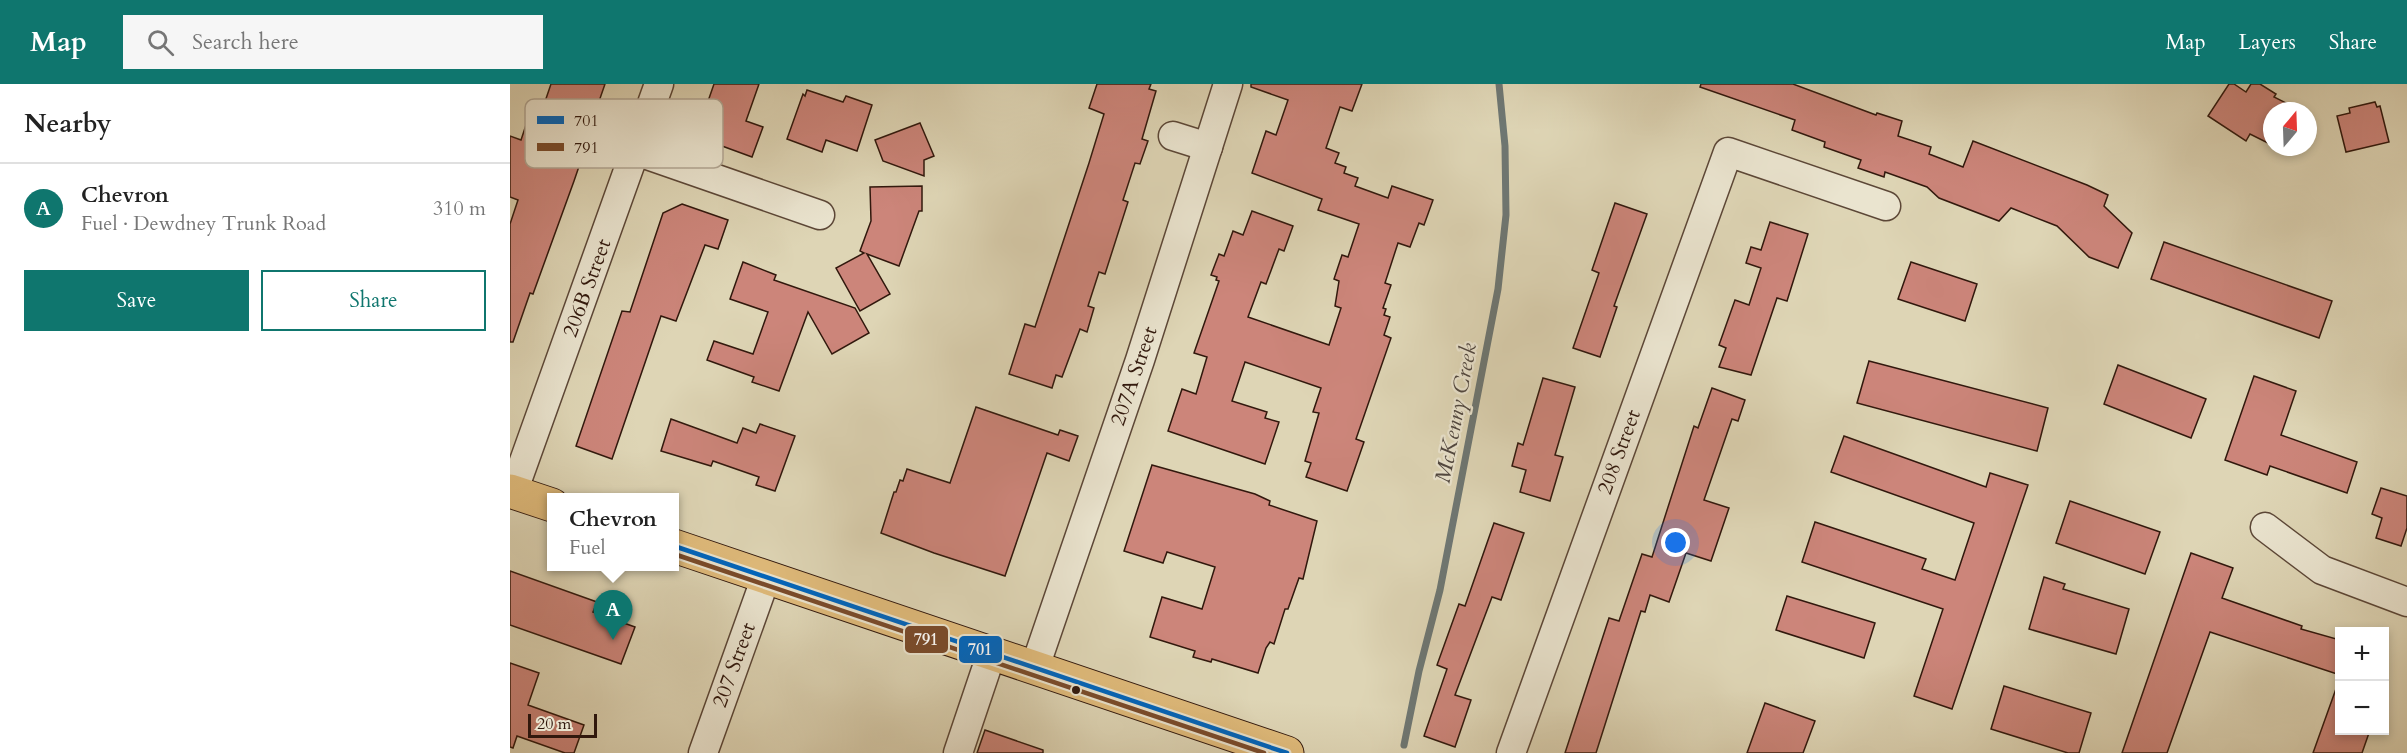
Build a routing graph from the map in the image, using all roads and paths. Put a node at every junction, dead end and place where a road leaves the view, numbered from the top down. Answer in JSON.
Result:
{"nodes":[{"id":1,"x":659,"y":84,"type":"edge"},
{"id":2,"x":1228,"y":84,"type":"edge"},
{"id":3,"x":654,"y":99,"type":"edge"},
{"id":4,"x":1173,"y":136,"type":"dead end"},
{"id":5,"x":1208,"y":147,"type":"junction"},
{"id":6,"x":630,"y":168,"type":"edge"},
{"id":7,"x":685,"y":168,"type":"edge"},
{"id":8,"x":1886,"y":206,"type":"dead end"},
{"id":9,"x":820,"y":215,"type":"dead end"},
{"id":10,"x":512,"y":492,"type":"edge"},
{"id":11,"x":547,"y":503,"type":"edge"},
{"id":12,"x":2265,"y":528,"type":"dead end"},
{"id":13,"x":679,"y":547,"type":"edge"},
{"id":14,"x":766,"y":577,"type":"junction"},
{"id":15,"x":2407,"y":602,"type":"edge"},
{"id":16,"x":992,"y":652,"type":"junction"},
{"id":17,"x":1035,"y":667,"type":"junction"},
{"id":18,"x":703,"y":753,"type":"edge"},
{"id":19,"x":958,"y":753,"type":"edge"},
{"id":20,"x":1287,"y":753,"type":"edge"},
{"id":21,"x":1511,"y":753,"type":"edge"}],
"edges":[{"from":1,"to":3,"type":"street","name":"206B Street"},
{"from":2,"to":5,"type":"street","name":"207A Street"},
{"from":4,"to":5,"type":"street"},
{"from":5,"to":17,"type":"street","name":"207A Street"},
{"from":6,"to":10,"type":"street","name":"206B Street"},
{"from":7,"to":9,"type":"street"},
{"from":8,"to":21,"type":"street","name":"208 Street"},
{"from":10,"to":11,"type":"main road"},
{"from":12,"to":15,"type":"street"},
{"from":13,"to":14,"type":"main road"},
{"from":14,"to":16,"type":"main road"},
{"from":14,"to":18,"type":"street","name":"207 Street"},
{"from":16,"to":17,"type":"main road"},
{"from":16,"to":19,"type":"street"},
{"from":17,"to":20,"type":"main road"}]}
